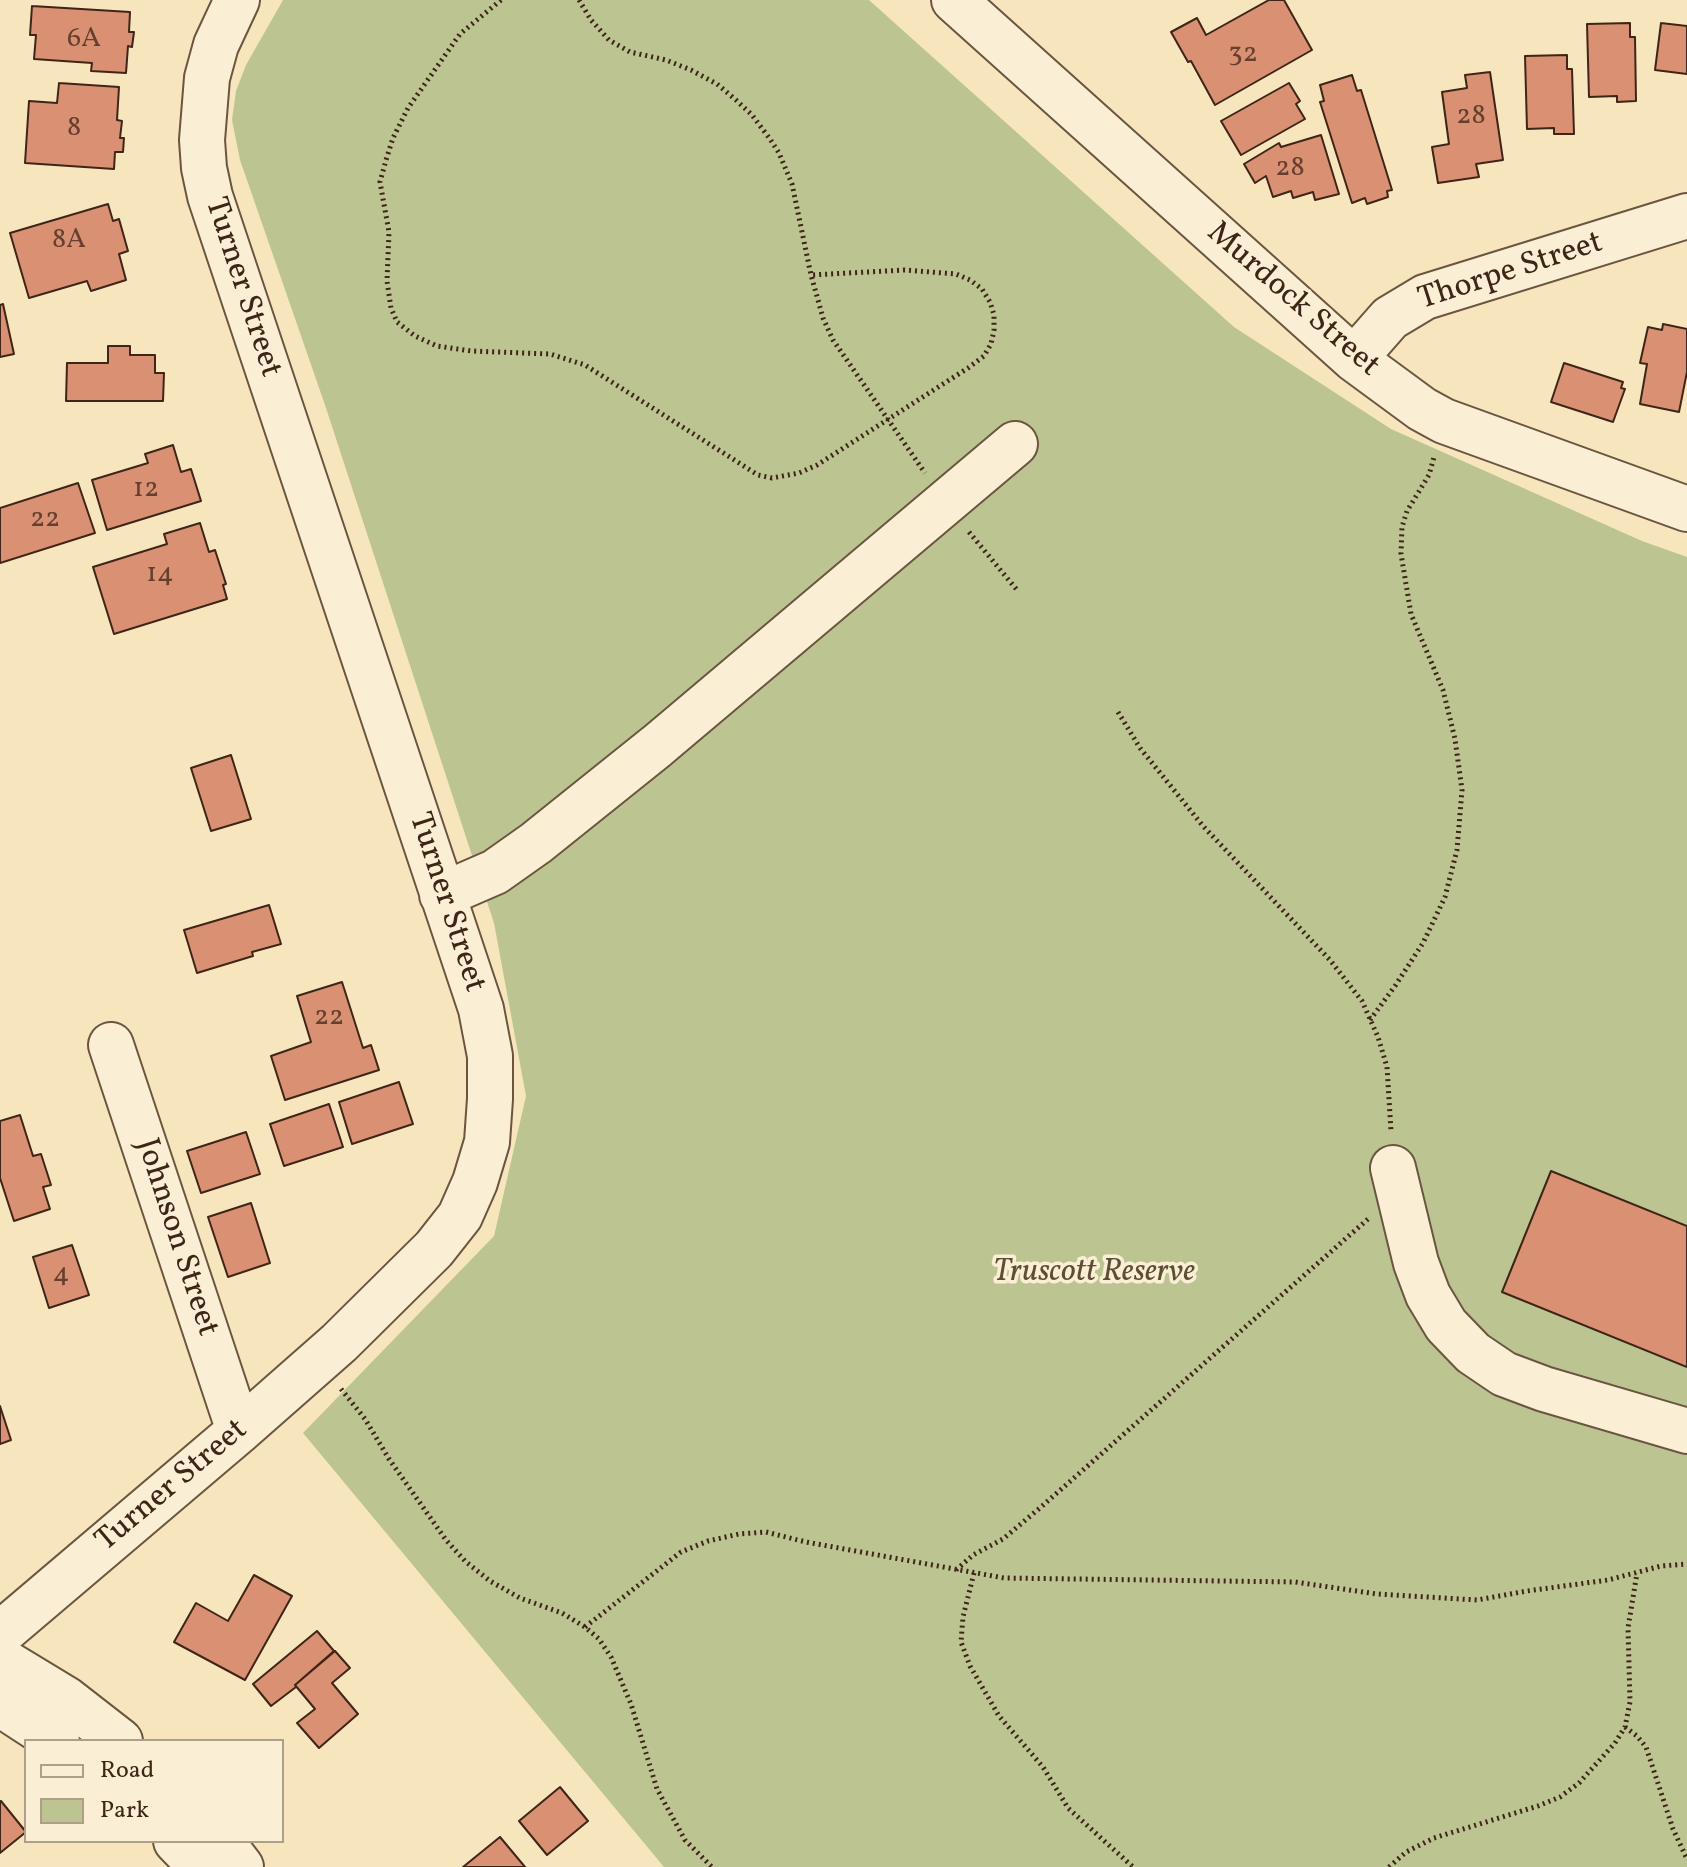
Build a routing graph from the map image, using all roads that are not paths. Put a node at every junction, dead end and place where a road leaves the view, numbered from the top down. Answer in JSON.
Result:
{"nodes":[{"id":1,"x":237,"y":0,"type":"edge"},
{"id":2,"x":954,"y":0,"type":"edge"},
{"id":3,"x":1687,"y":216,"type":"edge"},
{"id":4,"x":1354,"y":359,"type":"junction"},
{"id":5,"x":1015,"y":444,"type":"dead end"},
{"id":6,"x":1687,"y":509,"type":"edge"},
{"id":7,"x":442,"y":895,"type":"junction"},
{"id":8,"x":111,"y":1045,"type":"dead end"},
{"id":9,"x":1396,"y":1180,"type":"road end"},
{"id":10,"x":239,"y":1431,"type":"junction"},
{"id":11,"x":1687,"y":1431,"type":"edge"},
{"id":12,"x":0,"y":1634,"type":"edge"},
{"id":13,"x":0,"y":1659,"type":"edge"},
{"id":14,"x":0,"y":1704,"type":"edge"},
{"id":15,"x":54,"y":1739,"type":"edge"},
{"id":16,"x":117,"y":1739,"type":"edge"},
{"id":17,"x":178,"y":1843,"type":"edge"},
{"id":18,"x":223,"y":1843,"type":"edge"},
{"id":19,"x":201,"y":1867,"type":"edge"},
{"id":20,"x":241,"y":1867,"type":"edge"}],
"edges":[{"from":1,"to":7,"type":"street","name":"Turner Street"},
{"from":2,"to":4,"type":"street","name":"Murdock Street"},
{"from":3,"to":4,"type":"street","name":"Thorpe Street"},
{"from":4,"to":6,"type":"street","name":"Murdock Street"},
{"from":5,"to":7,"type":"street"},
{"from":7,"to":10,"type":"street","name":"Turner Street"},
{"from":8,"to":10,"type":"street","name":"Johnson Street"},
{"from":9,"to":11,"type":"street"},
{"from":10,"to":12,"type":"street","name":"Turner Street"},
{"from":13,"to":16,"type":"street"},
{"from":14,"to":15,"type":"street"},
{"from":17,"to":19,"type":"street"},
{"from":18,"to":20,"type":"street"}]}
